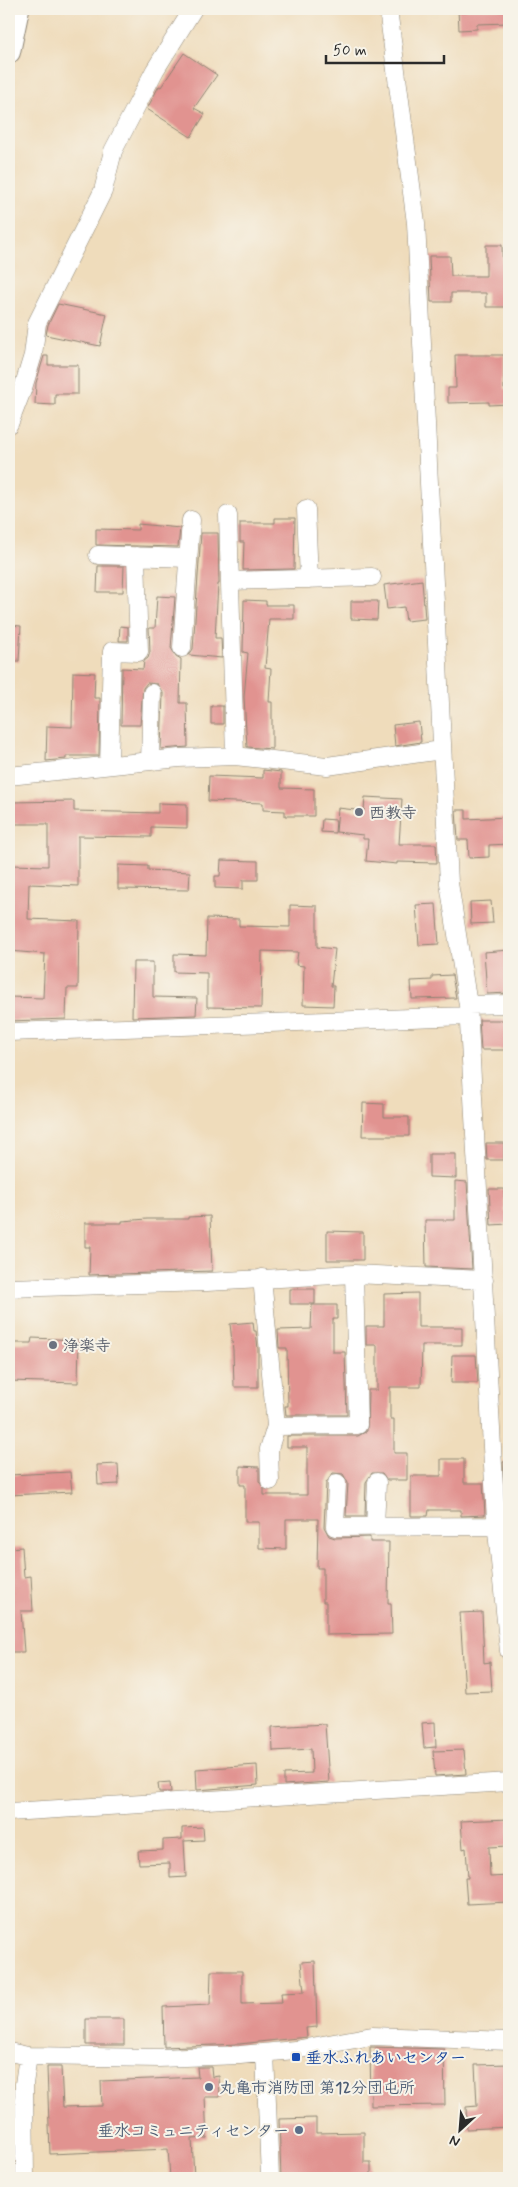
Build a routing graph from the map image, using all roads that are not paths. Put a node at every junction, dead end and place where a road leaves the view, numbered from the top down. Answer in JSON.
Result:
{"nodes":[{"id":1,"x":18,"y":9,"type":"edge"},
{"id":2,"x":193,"y":9,"type":"edge"},
{"id":3,"x":388,"y":9,"type":"edge"},
{"id":4,"x":9,"y":52,"type":"edge"},
{"id":5,"x":9,"y":424,"type":"edge"},
{"id":6,"x":306,"y":509,"type":"dead end"},
{"id":7,"x":228,"y":515,"type":"dead end"},
{"id":8,"x":191,"y":520,"type":"dead end"},
{"id":9,"x":98,"y":555,"type":"dead end"},
{"id":10,"x":136,"y":556,"type":"junction"},
{"id":11,"x":188,"y":558,"type":"junction"},
{"id":12,"x":372,"y":576,"type":"dead end"},
{"id":13,"x":309,"y":579,"type":"junction"},
{"id":14,"x":230,"y":581,"type":"junction"},
{"id":15,"x":182,"y":648,"type":"dead end"},
{"id":16,"x":152,"y":693,"type":"dead end"},
{"id":17,"x":442,"y":750,"type":"junction"},
{"id":18,"x":235,"y":756,"type":"junction"},
{"id":19,"x":150,"y":761,"type":"junction"},
{"id":20,"x":109,"y":766,"type":"junction"},
{"id":21,"x":9,"y":776,"type":"edge"},
{"id":22,"x":509,"y":1004,"type":"edge"},
{"id":23,"x":468,"y":1010,"type":"junction"},
{"id":24,"x":9,"y":1032,"type":"edge"},
{"id":25,"x":354,"y":1274,"type":"junction"},
{"id":26,"x":262,"y":1278,"type":"junction"},
{"id":27,"x":484,"y":1280,"type":"junction"},
{"id":28,"x":9,"y":1288,"type":"edge"},
{"id":29,"x":276,"y":1426,"type":"junction"},
{"id":30,"x":270,"y":1482,"type":"dead end"},
{"id":31,"x":377,"y":1482,"type":"dead end"},
{"id":32,"x":337,"y":1483,"type":"dead end"},
{"id":33,"x":375,"y":1526,"type":"junction"},
{"id":34,"x":496,"y":1526,"type":"junction"},
{"id":35,"x":509,"y":1651,"type":"edge"},
{"id":36,"x":509,"y":1782,"type":"edge"},
{"id":37,"x":9,"y":1812,"type":"edge"},
{"id":38,"x":509,"y":2041,"type":"edge"},
{"id":39,"x":9,"y":2052,"type":"edge"},
{"id":40,"x":265,"y":2054,"type":"junction"},
{"id":41,"x":28,"y":2056,"type":"junction"},
{"id":42,"x":25,"y":2178,"type":"edge"},
{"id":43,"x":270,"y":2178,"type":"edge"}],
"edges":[{"from":1,"to":4,"type":"main road"},
{"from":2,"to":5,"type":"street"},
{"from":3,"to":17,"type":"street"},
{"from":6,"to":13,"type":"street"},
{"from":7,"to":14,"type":"street"},
{"from":8,"to":11,"type":"street"},
{"from":9,"to":10,"type":"street"},
{"from":10,"to":11,"type":"street"},
{"from":10,"to":20,"type":"street"},
{"from":11,"to":15,"type":"street"},
{"from":12,"to":13,"type":"street"},
{"from":13,"to":14,"type":"street"},
{"from":14,"to":18,"type":"street"},
{"from":16,"to":19,"type":"street"},
{"from":17,"to":18,"type":"street"},
{"from":17,"to":23,"type":"street"},
{"from":18,"to":19,"type":"street"},
{"from":19,"to":20,"type":"street"},
{"from":20,"to":21,"type":"street"},
{"from":22,"to":23,"type":"street"},
{"from":23,"to":24,"type":"street"},
{"from":23,"to":27,"type":"street"},
{"from":25,"to":26,"type":"street"},
{"from":25,"to":27,"type":"street"},
{"from":25,"to":29,"type":"street"},
{"from":26,"to":28,"type":"street"},
{"from":26,"to":29,"type":"street"},
{"from":27,"to":34,"type":"street"},
{"from":29,"to":30,"type":"street"},
{"from":31,"to":33,"type":"street"},
{"from":32,"to":33,"type":"street"},
{"from":33,"to":34,"type":"street"},
{"from":34,"to":35,"type":"street"},
{"from":36,"to":37,"type":"street"},
{"from":38,"to":40,"type":"street"},
{"from":39,"to":41,"type":"street"},
{"from":40,"to":41,"type":"street"},
{"from":40,"to":43,"type":"street"},
{"from":41,"to":42,"type":"street"}]}
